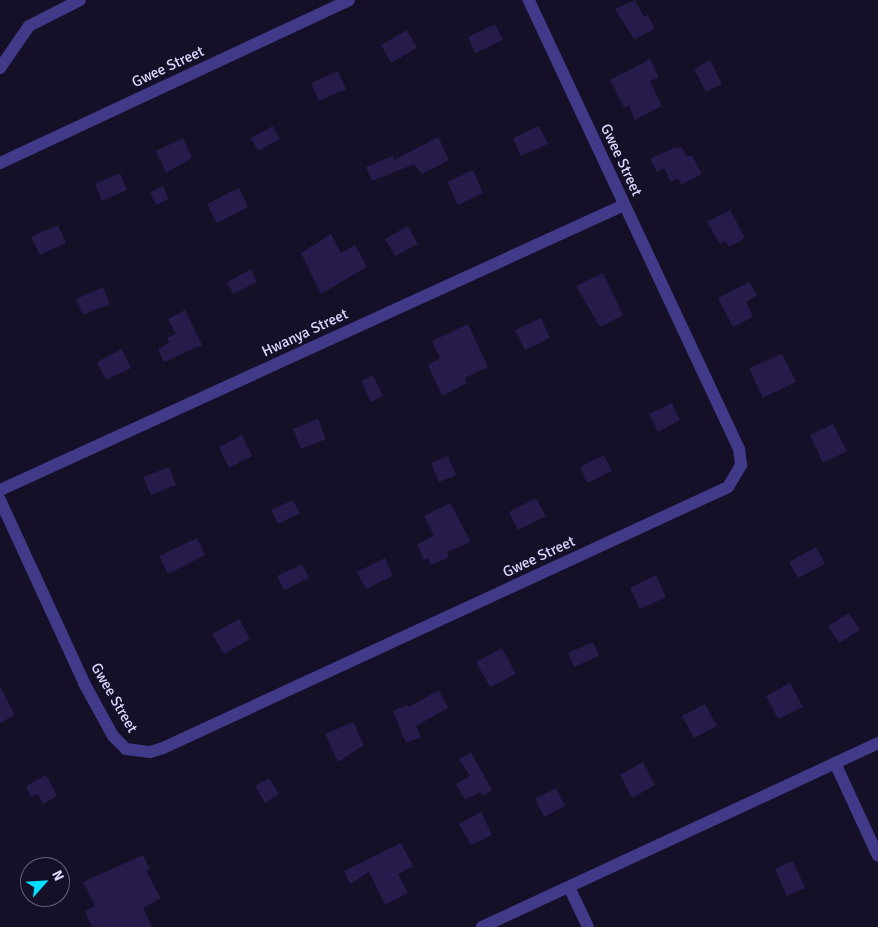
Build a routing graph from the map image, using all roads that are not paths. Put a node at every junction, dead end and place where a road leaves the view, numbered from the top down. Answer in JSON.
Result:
{"nodes":[{"id":1,"x":80,"y":0,"type":"edge"},
{"id":2,"x":349,"y":0,"type":"edge"},
{"id":3,"x":529,"y":0,"type":"edge"},
{"id":4,"x":0,"y":68,"type":"edge"},
{"id":5,"x":0,"y":163,"type":"edge"},
{"id":6,"x":624,"y":205,"type":"junction"},
{"id":7,"x":0,"y":490,"type":"edge"},
{"id":8,"x":0,"y":500,"type":"edge"},
{"id":9,"x":878,"y":743,"type":"edge"},
{"id":10,"x":835,"y":763,"type":"junction"},
{"id":11,"x":878,"y":856,"type":"edge"},
{"id":12,"x":569,"y":887,"type":"junction"},
{"id":13,"x":482,"y":927,"type":"edge"},
{"id":14,"x":588,"y":927,"type":"edge"}],
"edges":[{"from":1,"to":4,"type":"street"},
{"from":2,"to":5,"type":"street","name":"Gwee Street"},
{"from":3,"to":6,"type":"street","name":"Gwee Street"},
{"from":6,"to":7,"type":"street","name":"Hwanya Street"},
{"from":6,"to":8,"type":"street","name":"Gwee Street"},
{"from":9,"to":10,"type":"street"},
{"from":10,"to":11,"type":"street"},
{"from":10,"to":12,"type":"street"},
{"from":12,"to":13,"type":"street"},
{"from":12,"to":14,"type":"street"}]}
